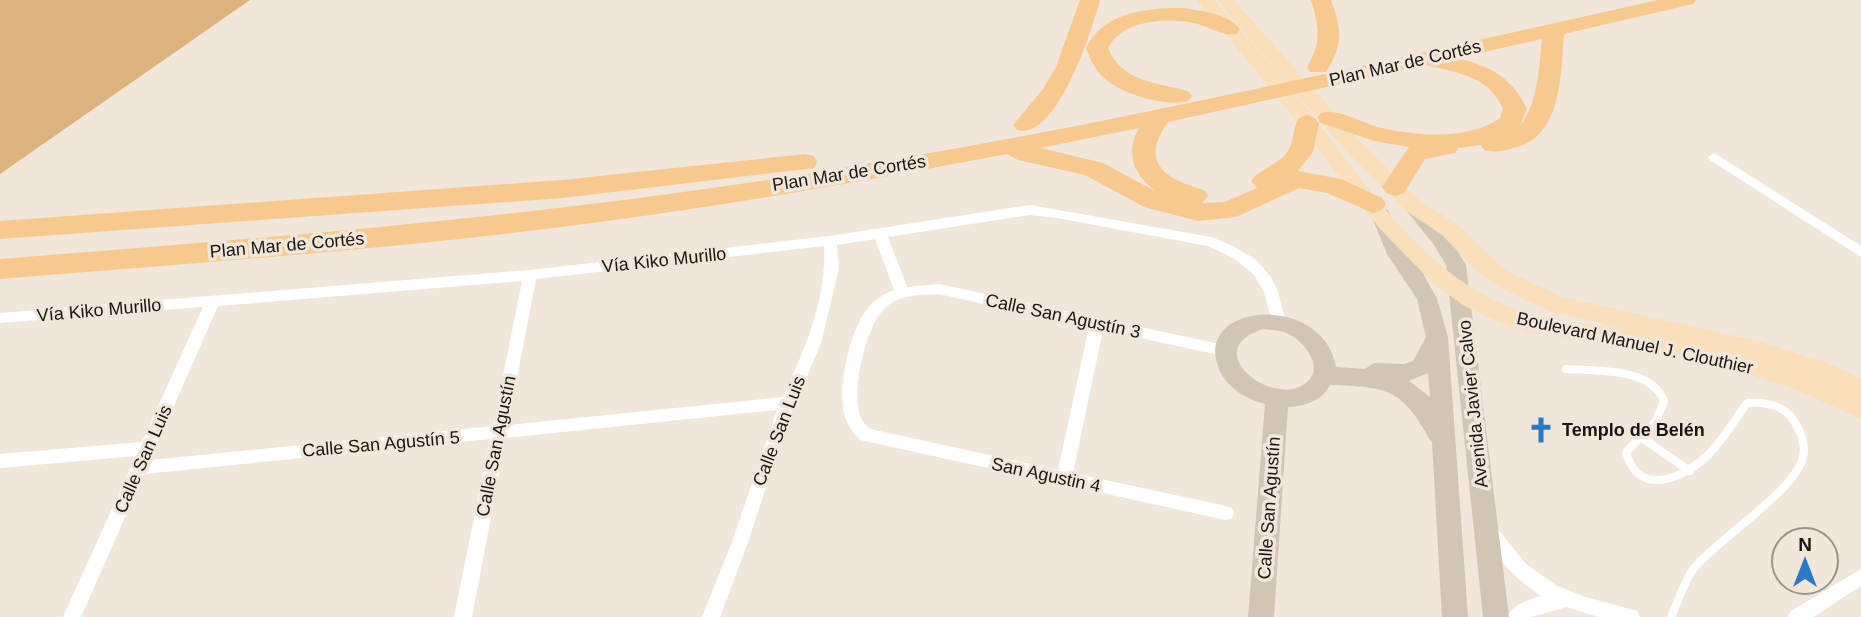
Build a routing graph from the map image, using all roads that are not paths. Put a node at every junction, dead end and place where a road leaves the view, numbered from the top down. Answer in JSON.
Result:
{"nodes":[{"id":1,"x":1090,"y":0,"type":"edge"},
{"id":2,"x":1205,"y":0,"type":"edge"},
{"id":3,"x":1225,"y":0,"type":"edge"},
{"id":4,"x":1321,"y":0,"type":"edge"},
{"id":5,"x":1629,"y":0,"type":"edge"},
{"id":6,"x":1686,"y":0,"type":"edge"},
{"id":7,"x":1229,"y":29,"type":"junction"},
{"id":8,"x":1553,"y":30,"type":"junction"},
{"id":9,"x":1428,"y":58,"type":"junction"},
{"id":10,"x":1318,"y":67,"type":"junction"},
{"id":11,"x":1180,"y":96,"type":"junction"},
{"id":12,"x":1311,"y":112,"type":"junction"},
{"id":13,"x":1159,"y":117,"type":"junction"},
{"id":14,"x":1025,"y":125,"type":"junction"},
{"id":15,"x":991,"y":150,"type":"junction"},
{"id":16,"x":1714,"y":157,"type":"dead end"},
{"id":17,"x":1395,"y":187,"type":"junction"},
{"id":18,"x":1412,"y":205,"type":"junction"},
{"id":19,"x":1377,"y":210,"type":"junction"},
{"id":20,"x":0,"y":230,"type":"edge"},
{"id":21,"x":880,"y":234,"type":"junction"},
{"id":22,"x":830,"y":241,"type":"junction"},
{"id":23,"x":1861,"y":252,"type":"edge"},
{"id":24,"x":0,"y":268,"type":"edge"},
{"id":25,"x":530,"y":275,"type":"junction"},
{"id":26,"x":901,"y":290,"type":"junction"},
{"id":27,"x":213,"y":301,"type":"junction"},
{"id":28,"x":0,"y":318,"type":"edge"},
{"id":29,"x":1279,"y":322,"type":"junction"},
{"id":30,"x":1097,"y":323,"type":"junction"},
{"id":31,"x":1437,"y":337,"type":"junction"},
{"id":32,"x":1224,"y":350,"type":"junction"},
{"id":33,"x":1325,"y":369,"type":"junction"},
{"id":34,"x":1566,"y":369,"type":"dead end"},
{"id":35,"x":1861,"y":389,"type":"edge"},
{"id":36,"x":1277,"y":399,"type":"junction"},
{"id":37,"x":790,"y":403,"type":"junction"},
{"id":38,"x":1861,"y":409,"type":"edge"},
{"id":39,"x":499,"y":433,"type":"junction"},
{"id":40,"x":1639,"y":436,"type":"junction"},
{"id":41,"x":1444,"y":444,"type":"junction"},
{"id":42,"x":148,"y":448,"type":"junction"},
{"id":43,"x":0,"y":461,"type":"edge"},
{"id":44,"x":139,"y":467,"type":"junction"},
{"id":45,"x":1690,"y":471,"type":"junction"},
{"id":46,"x":1065,"y":479,"type":"junction"},
{"id":47,"x":1226,"y":513,"type":"dead end"},
{"id":48,"x":1486,"y":527,"type":"junction"},
{"id":49,"x":1861,"y":577,"type":"edge"},
{"id":50,"x":1564,"y":600,"type":"junction"},
{"id":51,"x":72,"y":617,"type":"edge"},
{"id":52,"x":463,"y":617,"type":"edge"},
{"id":53,"x":711,"y":617,"type":"edge"},
{"id":54,"x":1261,"y":617,"type":"edge"},
{"id":55,"x":1455,"y":617,"type":"edge"},
{"id":56,"x":1496,"y":617,"type":"edge"},
{"id":57,"x":1517,"y":617,"type":"edge"},
{"id":58,"x":1631,"y":617,"type":"edge"},
{"id":59,"x":1671,"y":617,"type":"edge"},
{"id":60,"x":1797,"y":617,"type":"edge"}],
"edges":[{"from":1,"to":14,"type":"highway"},
{"from":2,"to":7,"type":"main road","name":"Boulevard Manuel J. Clouthier"},
{"from":3,"to":12,"type":"main road","name":"Boulevard Manuel J. Clouthier"},
{"from":4,"to":10,"type":"highway"},
{"from":5,"to":10,"type":"highway","name":"Plan Mar de Cortés"},
{"from":6,"to":8,"type":"highway","name":"Plan Mar de Cortés"},
{"from":7,"to":11,"type":"highway"},
{"from":7,"to":12,"type":"main road","name":"Boulevard Manuel J. Clouthier"},
{"from":8,"to":9,"type":"highway","name":"Plan Mar de Cortés"},
{"from":8,"to":17,"type":"highway"},
{"from":9,"to":12,"type":"highway"},
{"from":9,"to":13,"type":"highway","name":"Plan Mar de Cortés"},
{"from":10,"to":11,"type":"highway","name":"Plan Mar de Cortés"},
{"from":11,"to":14,"type":"highway","name":"Plan Mar de Cortés"},
{"from":12,"to":13,"type":"highway"},
{"from":12,"to":17,"type":"main road","name":"Boulevard Manuel J. Clouthier"},
{"from":12,"to":19,"type":"main road","name":"Boulevard Manuel J. Clouthier"},
{"from":13,"to":15,"type":"highway","name":"Plan Mar de Cortés"},
{"from":14,"to":20,"type":"highway","name":"Plan Mar de Cortés"},
{"from":15,"to":19,"type":"highway"},
{"from":15,"to":24,"type":"highway","name":"Plan Mar de Cortés"},
{"from":16,"to":23,"type":"street"},
{"from":17,"to":18,"type":"main road","name":"Boulevard Manuel J. Clouthier"},
{"from":18,"to":35,"type":"main road","name":"Boulevard Manuel J. Clouthier"},
{"from":18,"to":48,"type":"street","name":"Avenida Javier Calvo"},
{"from":19,"to":31,"type":"street","name":"Avenida Javier Calvo"},
{"from":19,"to":38,"type":"main road","name":"Boulevard Manuel J. Clouthier"},
{"from":21,"to":22,"type":"street","name":"Vía Kiko Murillo"},
{"from":21,"to":26,"type":"street"},
{"from":21,"to":29,"type":"street","name":"Vía Kiko Murillo"},
{"from":22,"to":25,"type":"street","name":"Vía Kiko Murillo"},
{"from":22,"to":37,"type":"street","name":"Calle San Luis"},
{"from":25,"to":27,"type":"street","name":"Vía Kiko Murillo"},
{"from":25,"to":39,"type":"street","name":"Calle San Agustín"},
{"from":26,"to":30,"type":"street","name":"Calle San Agustín 3"},
{"from":26,"to":46,"type":"street","name":"San Agustin 4"},
{"from":27,"to":28,"type":"street","name":"Vía Kiko Murillo"},
{"from":27,"to":42,"type":"street","name":"Calle San Luis"},
{"from":29,"to":32,"type":"street"},
{"from":29,"to":33,"type":"street"},
{"from":30,"to":32,"type":"street","name":"Calle San Agustín 3"},
{"from":30,"to":46,"type":"street"},
{"from":31,"to":33,"type":"street"},
{"from":31,"to":41,"type":"street","name":"Avenida Javier Calvo"},
{"from":32,"to":36,"type":"street"},
{"from":33,"to":36,"type":"street"},
{"from":33,"to":41,"type":"street"},
{"from":34,"to":40,"type":"lane"},
{"from":36,"to":54,"type":"street","name":"Calle San Agustín"},
{"from":37,"to":39,"type":"street","name":"Calle San Agustín 5"},
{"from":37,"to":53,"type":"street","name":"Calle San Luis"},
{"from":39,"to":44,"type":"street","name":"Calle San Agustín 5"},
{"from":39,"to":52,"type":"street","name":"Calle San Agustín"},
{"from":40,"to":45,"type":"lane"},
{"from":40,"to":45,"type":"lane"},
{"from":41,"to":55,"type":"street","name":"Avenida Javier Calvo"},
{"from":42,"to":43,"type":"street"},
{"from":42,"to":44,"type":"street","name":"Calle San Luis"},
{"from":44,"to":51,"type":"street","name":"Calle San Luis"},
{"from":45,"to":59,"type":"lane"},
{"from":46,"to":47,"type":"street","name":"San Agustin 4"},
{"from":48,"to":50,"type":"street"},
{"from":48,"to":56,"type":"street","name":"Avenida Javier Calvo"},
{"from":49,"to":60,"type":"street"},
{"from":50,"to":57,"type":"street"},
{"from":50,"to":58,"type":"street"}]}
